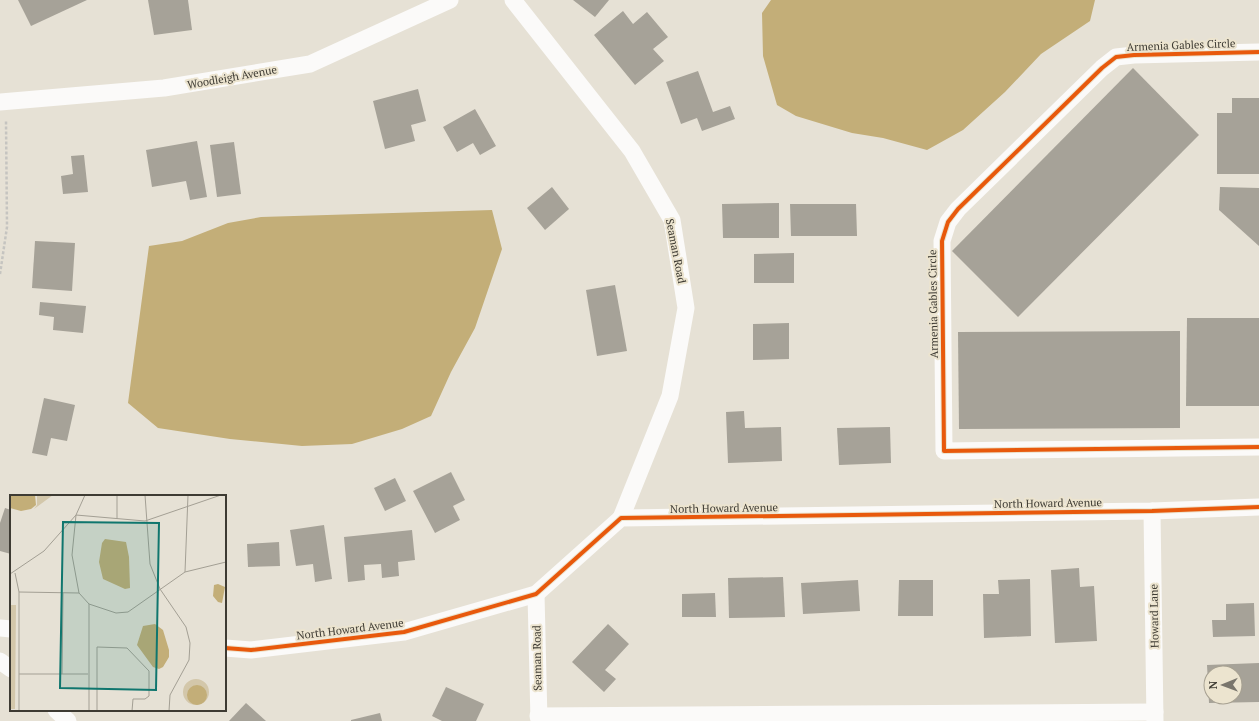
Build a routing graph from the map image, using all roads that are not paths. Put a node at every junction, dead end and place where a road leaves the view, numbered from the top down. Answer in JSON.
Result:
{"nodes":[{"id":1,"x":450,"y":0,"type":"edge"},
{"id":2,"x":513,"y":0,"type":"edge"},
{"id":3,"x":1259,"y":52,"type":"edge"},
{"id":4,"x":2,"y":102,"type":"edge"},
{"id":5,"x":1259,"y":447,"type":"edge"},
{"id":6,"x":1259,"y":506,"type":"edge"},
{"id":7,"x":1152,"y":511,"type":"junction"},
{"id":8,"x":620,"y":518,"type":"junction"},
{"id":9,"x":536,"y":594,"type":"junction"},
{"id":10,"x":0,"y":628,"type":"edge"},
{"id":11,"x":10,"y":629,"type":"edge"},
{"id":12,"x":226,"y":648,"type":"edge"},
{"id":13,"x":0,"y":661,"type":"edge"},
{"id":14,"x":10,"y":668,"type":"edge"},
{"id":15,"x":57,"y":711,"type":"edge"},
{"id":16,"x":1155,"y":717,"type":"edge"},
{"id":17,"x":538,"y":719,"type":"edge"},
{"id":18,"x":68,"y":721,"type":"edge"}],
"edges":[{"from":1,"to":4,"type":"street","name":"Woodleigh Avenue"},
{"from":2,"to":8,"type":"street","name":"Seaman Road"},
{"from":3,"to":5,"type":"street","name":"Armenia Gables Circle"},
{"from":6,"to":7,"type":"street","name":"North Howard Avenue"},
{"from":7,"to":8,"type":"street","name":"North Howard Avenue"},
{"from":7,"to":16,"type":"street","name":"Howard Lane"},
{"from":8,"to":9,"type":"street","name":"North Howard Avenue"},
{"from":9,"to":12,"type":"street","name":"North Howard Avenue"},
{"from":9,"to":17,"type":"street","name":"Seaman Road"},
{"from":10,"to":11,"type":"street"},
{"from":13,"to":14,"type":"street"},
{"from":15,"to":18,"type":"street"},
{"from":16,"to":17,"type":"street"}]}
